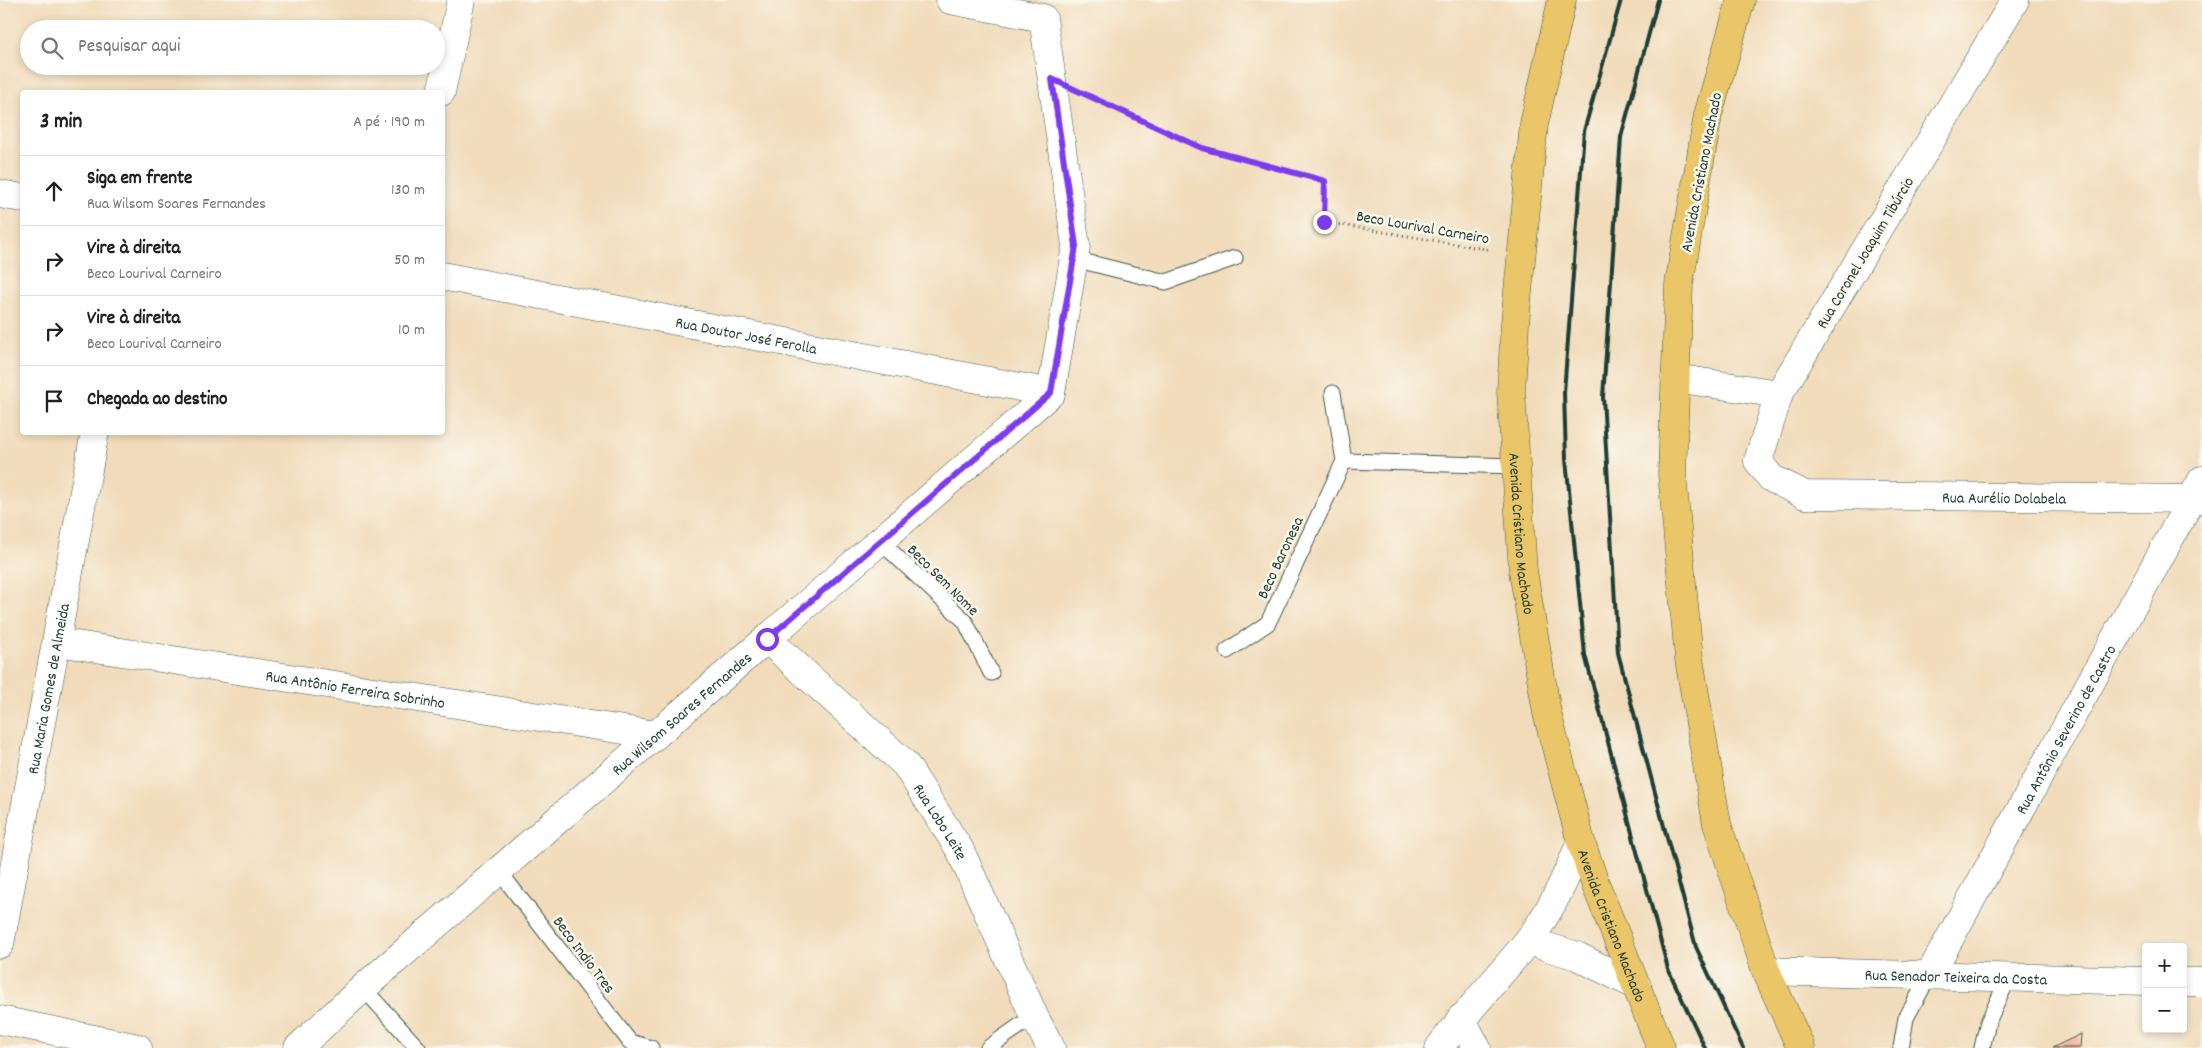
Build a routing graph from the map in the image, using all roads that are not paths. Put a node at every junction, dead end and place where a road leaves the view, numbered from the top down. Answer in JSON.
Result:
{"nodes":[{"id":1,"x":461,"y":0,"type":"edge"},
{"id":2,"x":950,"y":0,"type":"edge"},
{"id":3,"x":1562,"y":0,"type":"edge"},
{"id":4,"x":1741,"y":0,"type":"edge"},
{"id":5,"x":2015,"y":0,"type":"edge"},
{"id":6,"x":445,"y":74,"type":"edge"},
{"id":7,"x":445,"y":75,"type":"edge"},
{"id":8,"x":441,"y":90,"type":"edge"},
{"id":9,"x":0,"y":194,"type":"edge"},
{"id":10,"x":20,"y":198,"type":"edge"},
{"id":11,"x":1235,"y":258,"type":"dead end"},
{"id":12,"x":1074,"y":260,"type":"junction"},
{"id":13,"x":445,"y":277,"type":"edge"},
{"id":14,"x":1675,"y":378,"type":"junction"},
{"id":15,"x":1051,"y":393,"type":"junction"},
{"id":16,"x":1333,"y":393,"type":"dead end"},
{"id":17,"x":1779,"y":394,"type":"junction"},
{"id":18,"x":94,"y":435,"type":"edge"},
{"id":19,"x":1344,"y":461,"type":"junction"},
{"id":20,"x":1516,"y":466,"type":"junction"},
{"id":21,"x":2198,"y":493,"type":"edge"},
{"id":22,"x":1805,"y":495,"type":"joint"},
{"id":23,"x":880,"y":541,"type":"junction"},
{"id":24,"x":767,"y":639,"type":"junction"},
{"id":25,"x":57,"y":642,"type":"junction"},
{"id":26,"x":1227,"y":651,"type":"dead end"},
{"id":27,"x":991,"y":672,"type":"dead end"},
{"id":28,"x":656,"y":735,"type":"junction"},
{"id":29,"x":1582,"y":842,"type":"junction"},
{"id":30,"x":499,"y":871,"type":"junction"},
{"id":31,"x":1528,"y":941,"type":"junction"},
{"id":32,"x":0,"y":944,"type":"edge"},
{"id":33,"x":1766,"y":971,"type":"junction"},
{"id":34,"x":1929,"y":976,"type":"junction"},
{"id":35,"x":2008,"y":979,"type":"junction"},
{"id":36,"x":2142,"y":981,"type":"edge"},
{"id":37,"x":2187,"y":982,"type":"edge"},
{"id":38,"x":2202,"y":982,"type":"edge"},
{"id":39,"x":1637,"y":986,"type":"junction"},
{"id":40,"x":363,"y":988,"type":"junction"},
{"id":41,"x":1034,"y":1016,"type":"junction"},
{"id":42,"x":1462,"y":1018,"type":"junction"},
{"id":43,"x":0,"y":1020,"type":"edge"},
{"id":44,"x":138,"y":1048,"type":"edge"},
{"id":45,"x":298,"y":1048,"type":"edge"},
{"id":46,"x":418,"y":1048,"type":"edge"},
{"id":47,"x":651,"y":1048,"type":"edge"},
{"id":48,"x":988,"y":1048,"type":"edge"},
{"id":49,"x":1050,"y":1048,"type":"edge"},
{"id":50,"x":1439,"y":1048,"type":"edge"},
{"id":51,"x":1477,"y":1048,"type":"edge"},
{"id":52,"x":1661,"y":1048,"type":"edge"},
{"id":53,"x":1801,"y":1048,"type":"edge"},
{"id":54,"x":1901,"y":1048,"type":"edge"},
{"id":55,"x":1982,"y":1048,"type":"edge"}],
"edges":[{"from":1,"to":6,"type":"street"},
{"from":2,"to":12,"type":"street"},
{"from":3,"to":20,"type":"highway","name":"Avenida Cristiano Machado"},
{"from":4,"to":14,"type":"highway","name":"Avenida Cristiano Machado"},
{"from":5,"to":17,"type":"street","name":"Rua Coronel Joaquim Tibúrcio"},
{"from":7,"to":8,"type":"street"},
{"from":9,"to":10,"type":"street"},
{"from":11,"to":12,"type":"lane"},
{"from":12,"to":15,"type":"street"},
{"from":13,"to":15,"type":"street","name":"Rua Doutor José Ferolla"},
{"from":14,"to":17,"type":"street"},
{"from":14,"to":33,"type":"highway","name":"Avenida Cristiano Machado"},
{"from":15,"to":23,"type":"street","name":"Rua Wilsom Soares Fernandes"},
{"from":16,"to":19,"type":"lane"},
{"from":17,"to":22,"type":"street","name":"Rua Coronel Joaquim Tibúrcio"},
{"from":18,"to":25,"type":"street","name":"Rua Maria Gomes de Almeida"},
{"from":19,"to":20,"type":"lane"},
{"from":19,"to":26,"type":"lane","name":"Beco Baronesa"},
{"from":20,"to":29,"type":"highway","name":"Avenida Cristiano Machado"},
{"from":21,"to":22,"type":"street","name":"Rua Aurélio Dolabela"},
{"from":21,"to":34,"type":"street","name":"Rua Antônio Severino de Castro"},
{"from":23,"to":24,"type":"street","name":"Rua Wilsom Soares Fernandes"},
{"from":23,"to":27,"type":"lane","name":"Beco Sem Nome"},
{"from":24,"to":28,"type":"street","name":"Rua Wilsom Soares Fernandes"},
{"from":24,"to":41,"type":"street","name":"Rua Lobo Leite"},
{"from":25,"to":28,"type":"street","name":"Rua Antônio Ferreira Sobrinho"},
{"from":25,"to":32,"type":"street","name":"Rua Maria Gomes de Almeida"},
{"from":28,"to":30,"type":"street","name":"Rua Wilsom Soares Fernandes"},
{"from":29,"to":31,"type":"street"},
{"from":29,"to":39,"type":"highway","name":"Avenida Cristiano Machado"},
{"from":30,"to":40,"type":"street","name":"Rua Wilsom Soares Fernandes"},
{"from":30,"to":47,"type":"lane","name":"Beco Indio Tres"},
{"from":31,"to":39,"type":"street"},
{"from":31,"to":42,"type":"street"},
{"from":33,"to":34,"type":"street","name":"Rua Senador Teixeira da Costa"},
{"from":33,"to":53,"type":"highway","name":"Avenida Cristiano Machado"},
{"from":34,"to":35,"type":"street","name":"Rua Senador Teixeira da Costa"},
{"from":34,"to":54,"type":"lane"},
{"from":35,"to":36,"type":"street","name":"Rua Senador Teixeira da Costa"},
{"from":35,"to":55,"type":"lane"},
{"from":37,"to":38,"type":"street"},
{"from":39,"to":52,"type":"highway","name":"Avenida Cristiano Machado"},
{"from":40,"to":45,"type":"street","name":"Rua Wilsom Soares Fernandes"},
{"from":40,"to":46,"type":"lane"},
{"from":41,"to":48,"type":"lane"},
{"from":41,"to":49,"type":"street","name":"Rua Lobo Leite"},
{"from":42,"to":50,"type":"street"},
{"from":42,"to":51,"type":"street"},
{"from":43,"to":44,"type":"street"}]}
